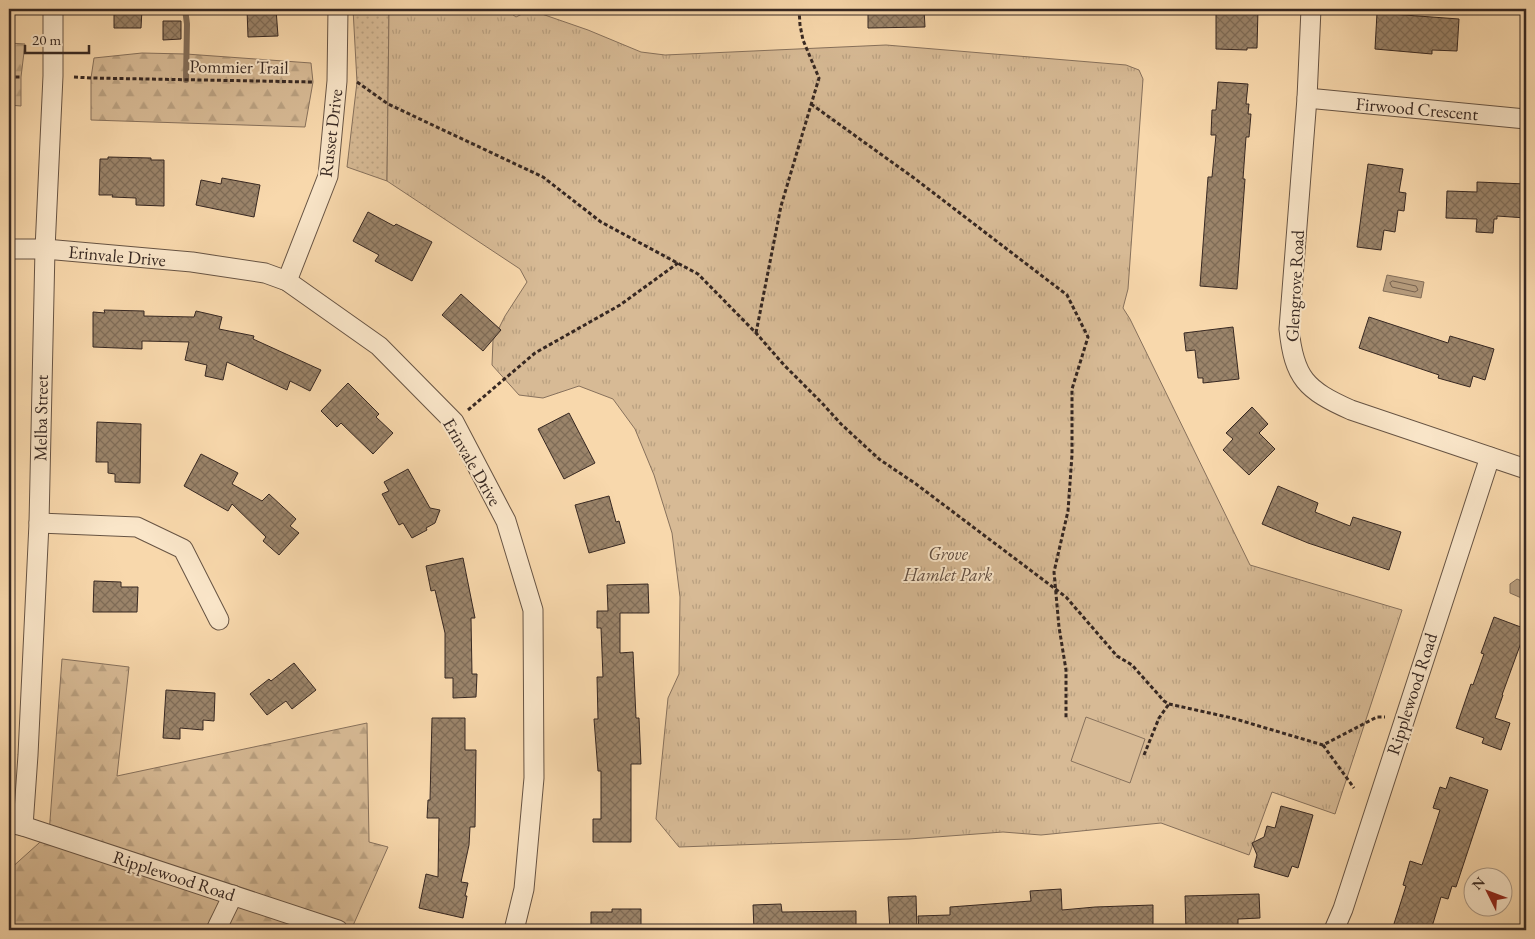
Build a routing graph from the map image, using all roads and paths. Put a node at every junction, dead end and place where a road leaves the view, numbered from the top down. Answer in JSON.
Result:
{"nodes":[{"id":1,"x":52,"y":9,"type":"edge"},
{"id":2,"x":338,"y":9,"type":"edge"},
{"id":3,"x":799,"y":9,"type":"edge"},
{"id":4,"x":1311,"y":9,"type":"edge"},
{"id":5,"x":9,"y":77,"type":"edge"},
{"id":6,"x":21,"y":77,"type":"dead end"},
{"id":7,"x":74,"y":77,"type":"dead end"},
{"id":8,"x":313,"y":82,"type":"dead end"},
{"id":9,"x":357,"y":82,"type":"dead end"},
{"id":10,"x":1308,"y":98,"type":"junction"},
{"id":11,"x":812,"y":104,"type":"junction"},
{"id":12,"x":1526,"y":119,"type":"edge"},
{"id":13,"x":9,"y":249,"type":"edge"},
{"id":14,"x":45,"y":249,"type":"junction"},
{"id":15,"x":678,"y":263,"type":"junction"},
{"id":16,"x":287,"y":280,"type":"junction"},
{"id":17,"x":756,"y":333,"type":"junction"},
{"id":18,"x":454,"y":422,"type":"junction"},
{"id":19,"x":1490,"y":457,"type":"junction"},
{"id":20,"x":1526,"y":469,"type":"edge"},
{"id":21,"x":39,"y":523,"type":"junction"},
{"id":22,"x":1056,"y":590,"type":"junction"},
{"id":23,"x":218,"y":620,"type":"dead end"},
{"id":24,"x":1169,"y":704,"type":"junction"},
{"id":25,"x":1405,"y":715,"type":"junction"},
{"id":26,"x":1066,"y":718,"type":"dead end"},
{"id":27,"x":1323,"y":744,"type":"junction"},
{"id":28,"x":1144,"y":755,"type":"dead end"},
{"id":29,"x":1354,"y":788,"type":"dead end"},
{"id":30,"x":16,"y":825,"type":"edge"},
{"id":31,"x":233,"y":895,"type":"junction"},
{"id":32,"x":216,"y":930,"type":"edge"},
{"id":33,"x":338,"y":930,"type":"edge"},
{"id":34,"x":514,"y":930,"type":"edge"},
{"id":35,"x":1334,"y":930,"type":"edge"}],
"edges":[{"from":1,"to":14,"type":"street","name":"Melba Street"},
{"from":2,"to":16,"type":"street","name":"Russet Drive"},
{"from":3,"to":11,"type":"path"},
{"from":4,"to":10,"type":"street","name":"Glengrove Road"},
{"from":5,"to":6,"type":"path"},
{"from":7,"to":8,"type":"path","name":"Pommier Trail"},
{"from":9,"to":15,"type":"path"},
{"from":10,"to":12,"type":"street","name":"Firwood Crescent"},
{"from":10,"to":19,"type":"street","name":"Glengrove Road"},
{"from":11,"to":17,"type":"path"},
{"from":11,"to":22,"type":"path"},
{"from":13,"to":14,"type":"street","name":"Erinvale Drive"},
{"from":14,"to":16,"type":"street","name":"Erinvale Drive"},
{"from":14,"to":21,"type":"street","name":"Melba Street"},
{"from":15,"to":17,"type":"path"},
{"from":15,"to":18,"type":"path"},
{"from":16,"to":18,"type":"street","name":"Erinvale Drive"},
{"from":17,"to":22,"type":"path"},
{"from":18,"to":34,"type":"street","name":"Erinvale Drive"},
{"from":19,"to":20,"type":"street","name":"Glengrove Road"},
{"from":19,"to":25,"type":"street","name":"Ripplewood Road"},
{"from":21,"to":23,"type":"street"},
{"from":21,"to":30,"type":"street","name":"Melba Street"},
{"from":22,"to":24,"type":"path"},
{"from":22,"to":26,"type":"path"},
{"from":24,"to":27,"type":"path"},
{"from":24,"to":28,"type":"path"},
{"from":25,"to":27,"type":"path"},
{"from":25,"to":35,"type":"street","name":"Ripplewood Road"},
{"from":27,"to":29,"type":"path"},
{"from":30,"to":31,"type":"street","name":"Ripplewood Road"},
{"from":31,"to":32,"type":"street"},
{"from":31,"to":33,"type":"street","name":"Ripplewood Road"}]}
